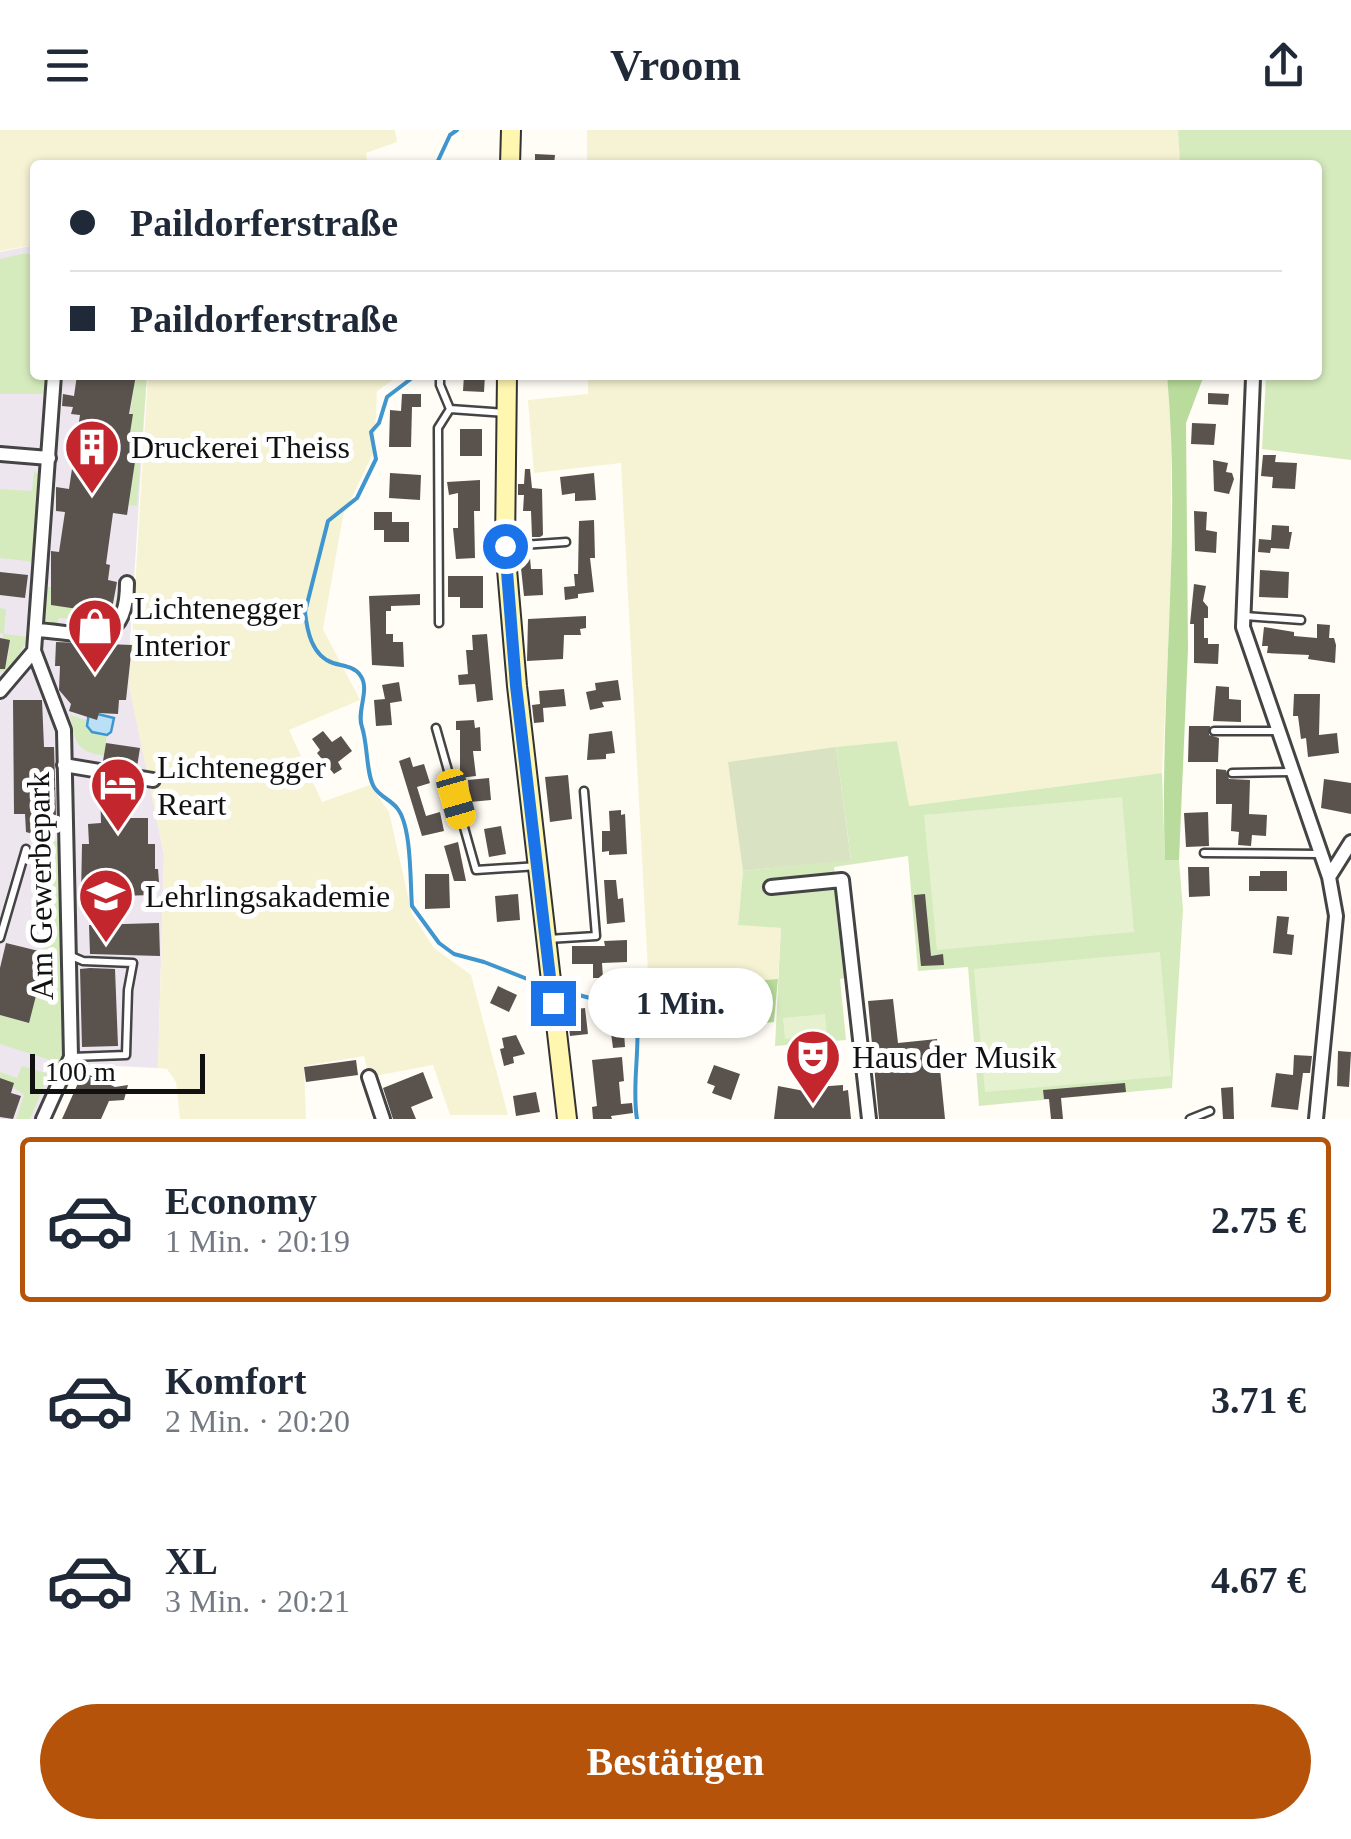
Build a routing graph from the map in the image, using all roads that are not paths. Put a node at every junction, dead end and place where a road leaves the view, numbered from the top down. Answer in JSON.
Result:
{"nodes":[{"id":1,"x":510,"y":130,"type":"edge"},
{"id":2,"x":510,"y":160,"type":"edge"},
{"id":3,"x":54,"y":380,"type":"edge"},
{"id":4,"x":440,"y":380,"type":"edge"},
{"id":5,"x":507,"y":380,"type":"edge"},
{"id":6,"x":1253,"y":380,"type":"edge"},
{"id":7,"x":450,"y":409,"type":"junction"},
{"id":8,"x":506,"y":412,"type":"junction"},
{"id":9,"x":0,"y":454,"type":"edge"},
{"id":10,"x":49,"y":458,"type":"junction"},
{"id":11,"x":566,"y":542,"type":"dead end"},
{"id":12,"x":505,"y":546,"type":"junction"},
{"id":13,"x":127,"y":583,"type":"dead end"},
{"id":14,"x":1245,"y":616,"type":"junction"},
{"id":15,"x":1301,"y":620,"type":"dead end"},
{"id":16,"x":439,"y":623,"type":"dead end"},
{"id":17,"x":36,"y":630,"type":"junction"},
{"id":18,"x":34,"y":650,"type":"junction"},
{"id":19,"x":0,"y":691,"type":"edge"},
{"id":20,"x":436,"y":728,"type":"dead end"},
{"id":21,"x":1279,"y":730,"type":"junction"},
{"id":22,"x":1214,"y":731,"type":"dead end"},
{"id":23,"x":64,"y":766,"type":"junction"},
{"id":24,"x":1292,"y":772,"type":"junction"},
{"id":25,"x":1232,"y":773,"type":"dead end"},
{"id":26,"x":153,"y":780,"type":"dead end"},
{"id":27,"x":584,"y":791,"type":"dead end"},
{"id":28,"x":1351,"y":842,"type":"edge"},
{"id":29,"x":26,"y":849,"type":"dead end"},
{"id":30,"x":1204,"y":854,"type":"dead end"},
{"id":31,"x":1320,"y":854,"type":"junction"},
{"id":32,"x":538,"y":866,"type":"junction"},
{"id":33,"x":1329,"y":876,"type":"junction"},
{"id":34,"x":771,"y":887,"type":"dead end"},
{"id":35,"x":1344,"y":916,"type":"edge"},
{"id":36,"x":0,"y":938,"type":"edge"},
{"id":37,"x":546,"y":939,"type":"junction"},
{"id":38,"x":69,"y":954,"type":"junction"},
{"id":39,"x":71,"y":1057,"type":"junction"},
{"id":40,"x":369,"y":1077,"type":"dead end"},
{"id":41,"x":1210,"y":1111,"type":"dead end"},
{"id":42,"x":42,"y":1119,"type":"edge"},
{"id":43,"x":384,"y":1119,"type":"edge"},
{"id":44,"x":567,"y":1119,"type":"edge"},
{"id":45,"x":868,"y":1119,"type":"edge"},
{"id":46,"x":1190,"y":1119,"type":"edge"},
{"id":47,"x":1316,"y":1119,"type":"edge"}],
"edges":[{"from":1,"to":2,"type":"street"},
{"from":3,"to":10,"type":"street","name":"Am Gewerbepark"},
{"from":4,"to":7,"type":"lane"},
{"from":5,"to":8,"type":"street"},
{"from":6,"to":14,"type":"street"},
{"from":7,"to":8,"type":"lane"},
{"from":7,"to":16,"type":"lane"},
{"from":8,"to":12,"type":"street"},
{"from":9,"to":10,"type":"street"},
{"from":10,"to":17,"type":"street","name":"Am Gewerbepark"},
{"from":11,"to":12,"type":"lane"},
{"from":12,"to":32,"type":"street"},
{"from":13,"to":17,"type":"street"},
{"from":14,"to":15,"type":"lane"},
{"from":14,"to":21,"type":"street"},
{"from":17,"to":18,"type":"street","name":"Am Gewerbepark"},
{"from":18,"to":19,"type":"street"},
{"from":18,"to":23,"type":"street","name":"Am Gewerbepark"},
{"from":20,"to":32,"type":"lane"},
{"from":21,"to":22,"type":"lane"},
{"from":21,"to":24,"type":"street"},
{"from":23,"to":26,"type":"street"},
{"from":23,"to":38,"type":"street","name":"Am Gewerbepark"},
{"from":24,"to":25,"type":"lane"},
{"from":24,"to":31,"type":"street"},
{"from":27,"to":37,"type":"lane"},
{"from":28,"to":33,"type":"street"},
{"from":29,"to":36,"type":"lane"},
{"from":30,"to":31,"type":"lane"},
{"from":31,"to":33,"type":"street"},
{"from":32,"to":37,"type":"street"},
{"from":33,"to":35,"type":"street"},
{"from":34,"to":45,"type":"street"},
{"from":35,"to":47,"type":"street"},
{"from":37,"to":44,"type":"street"},
{"from":38,"to":39,"type":"street","name":"Am Gewerbepark"},
{"from":38,"to":39,"type":"lane"},
{"from":39,"to":42,"type":"street","name":"Am Gewerbepark"},
{"from":40,"to":43,"type":"street"},
{"from":41,"to":46,"type":"lane"}]}
